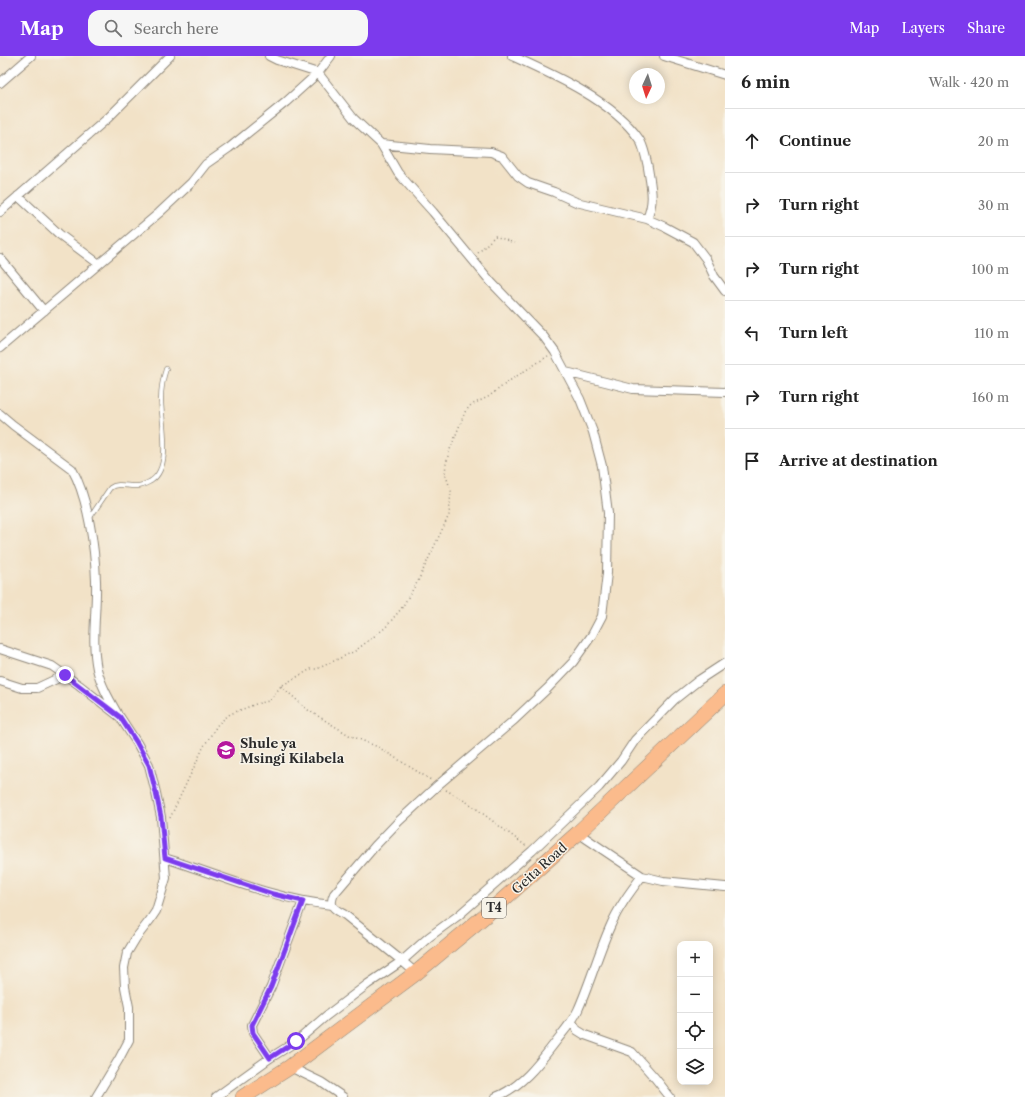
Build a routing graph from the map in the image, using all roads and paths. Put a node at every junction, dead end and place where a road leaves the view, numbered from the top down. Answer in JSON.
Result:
{"nodes":[{"id":1,"x":31,"y":56,"type":"edge"},
{"id":2,"x":170,"y":56,"type":"edge"},
{"id":3,"x":269,"y":56,"type":"edge"},
{"id":4,"x":331,"y":56,"type":"edge"},
{"id":5,"x":512,"y":56,"type":"edge"},
{"id":6,"x":664,"y":56,"type":"edge"},
{"id":7,"x":318,"y":73,"type":"junction"},
{"id":8,"x":725,"y":75,"type":"edge"},
{"id":9,"x":0,"y":83,"type":"edge"},
{"id":10,"x":381,"y":144,"type":"junction"},
{"id":11,"x":18,"y":196,"type":"junction"},
{"id":12,"x":0,"y":212,"type":"edge"},
{"id":13,"x":647,"y":219,"type":"junction"},
{"id":14,"x":514,"y":243,"type":"dead end"},
{"id":15,"x":0,"y":258,"type":"edge"},
{"id":16,"x":471,"y":260,"type":"junction"},
{"id":17,"x":99,"y":264,"type":"junction"},
{"id":18,"x":725,"y":291,"type":"edge"},
{"id":19,"x":44,"y":311,"type":"junction"},
{"id":20,"x":0,"y":348,"type":"edge"},
{"id":21,"x":555,"y":352,"type":"junction"},
{"id":22,"x":166,"y":369,"type":"dead end"},
{"id":23,"x":566,"y":372,"type":"junction"},
{"id":24,"x":725,"y":392,"type":"edge"},
{"id":25,"x":0,"y":414,"type":"edge"},
{"id":26,"x":88,"y":520,"type":"junction"},
{"id":27,"x":0,"y":649,"type":"edge"},
{"id":28,"x":725,"y":663,"type":"edge"},
{"id":29,"x":65,"y":675,"type":"junction"},
{"id":30,"x":0,"y":681,"type":"edge"},
{"id":31,"x":281,"y":686,"type":"junction"},
{"id":32,"x":725,"y":694,"type":"edge"},
{"id":33,"x":120,"y":717,"type":"junction"},
{"id":34,"x":438,"y":785,"type":"junction"},
{"id":35,"x":578,"y":833,"type":"junction"},
{"id":36,"x":162,"y":834,"type":"junction"},
{"id":37,"x":532,"y":851,"type":"junction"},
{"id":38,"x":165,"y":858,"type":"junction"},
{"id":39,"x":642,"y":876,"type":"junction"},
{"id":40,"x":725,"y":887,"type":"edge"},
{"id":41,"x":303,"y":901,"type":"junction"},
{"id":42,"x":332,"y":905,"type":"junction"},
{"id":43,"x":402,"y":961,"type":"junction"},
{"id":44,"x":416,"y":973,"type":"junction"},
{"id":45,"x":572,"y":1022,"type":"junction"},
{"id":46,"x":270,"y":1058,"type":"junction"},
{"id":47,"x":290,"y":1066,"type":"junction"},
{"id":48,"x":96,"y":1097,"type":"edge"},
{"id":49,"x":216,"y":1097,"type":"edge"},
{"id":50,"x":243,"y":1097,"type":"edge"},
{"id":51,"x":343,"y":1097,"type":"edge"},
{"id":52,"x":496,"y":1097,"type":"edge"},
{"id":53,"x":670,"y":1097,"type":"edge"}],
"edges":[{"from":1,"to":9,"type":"street"},
{"from":2,"to":11,"type":"street"},
{"from":3,"to":7,"type":"street"},
{"from":4,"to":7,"type":"street"},
{"from":5,"to":13,"type":"street"},
{"from":6,"to":8,"type":"street"},
{"from":7,"to":10,"type":"street"},
{"from":7,"to":17,"type":"street"},
{"from":10,"to":13,"type":"street"},
{"from":10,"to":16,"type":"street"},
{"from":11,"to":12,"type":"street"},
{"from":11,"to":17,"type":"street"},
{"from":13,"to":18,"type":"street"},
{"from":14,"to":16,"type":"path"},
{"from":15,"to":19,"type":"street"},
{"from":16,"to":21,"type":"street"},
{"from":17,"to":19,"type":"street"},
{"from":19,"to":20,"type":"street"},
{"from":21,"to":23,"type":"street"},
{"from":21,"to":31,"type":"path"},
{"from":22,"to":26,"type":"lane"},
{"from":23,"to":24,"type":"street"},
{"from":23,"to":34,"type":"street"},
{"from":25,"to":26,"type":"street"},
{"from":26,"to":33,"type":"street"},
{"from":27,"to":29,"type":"street"},
{"from":28,"to":37,"type":"street"},
{"from":29,"to":30,"type":"street"},
{"from":29,"to":33,"type":"street"},
{"from":31,"to":34,"type":"path"},
{"from":31,"to":36,"type":"path"},
{"from":32,"to":35,"type":"highway","name":"Geita Road","number":"T4"},
{"from":33,"to":36,"type":"street"},
{"from":34,"to":37,"type":"path"},
{"from":34,"to":42,"type":"street"},
{"from":35,"to":39,"type":"street"},
{"from":35,"to":44,"type":"highway","name":"Geita Road","number":"T4"},
{"from":36,"to":38,"type":"street"},
{"from":37,"to":43,"type":"street"},
{"from":38,"to":41,"type":"street"},
{"from":38,"to":48,"type":"street"},
{"from":39,"to":40,"type":"street"},
{"from":39,"to":45,"type":"street"},
{"from":41,"to":42,"type":"street"},
{"from":41,"to":46,"type":"street"},
{"from":42,"to":43,"type":"street"},
{"from":43,"to":44,"type":"street"},
{"from":43,"to":46,"type":"street"},
{"from":44,"to":47,"type":"highway","name":"Geita Road","number":"T4"},
{"from":45,"to":52,"type":"street"},
{"from":45,"to":53,"type":"street"},
{"from":46,"to":49,"type":"street"},
{"from":47,"to":50,"type":"highway","name":"Geita Road","number":"T4"},
{"from":47,"to":51,"type":"street"}]}
